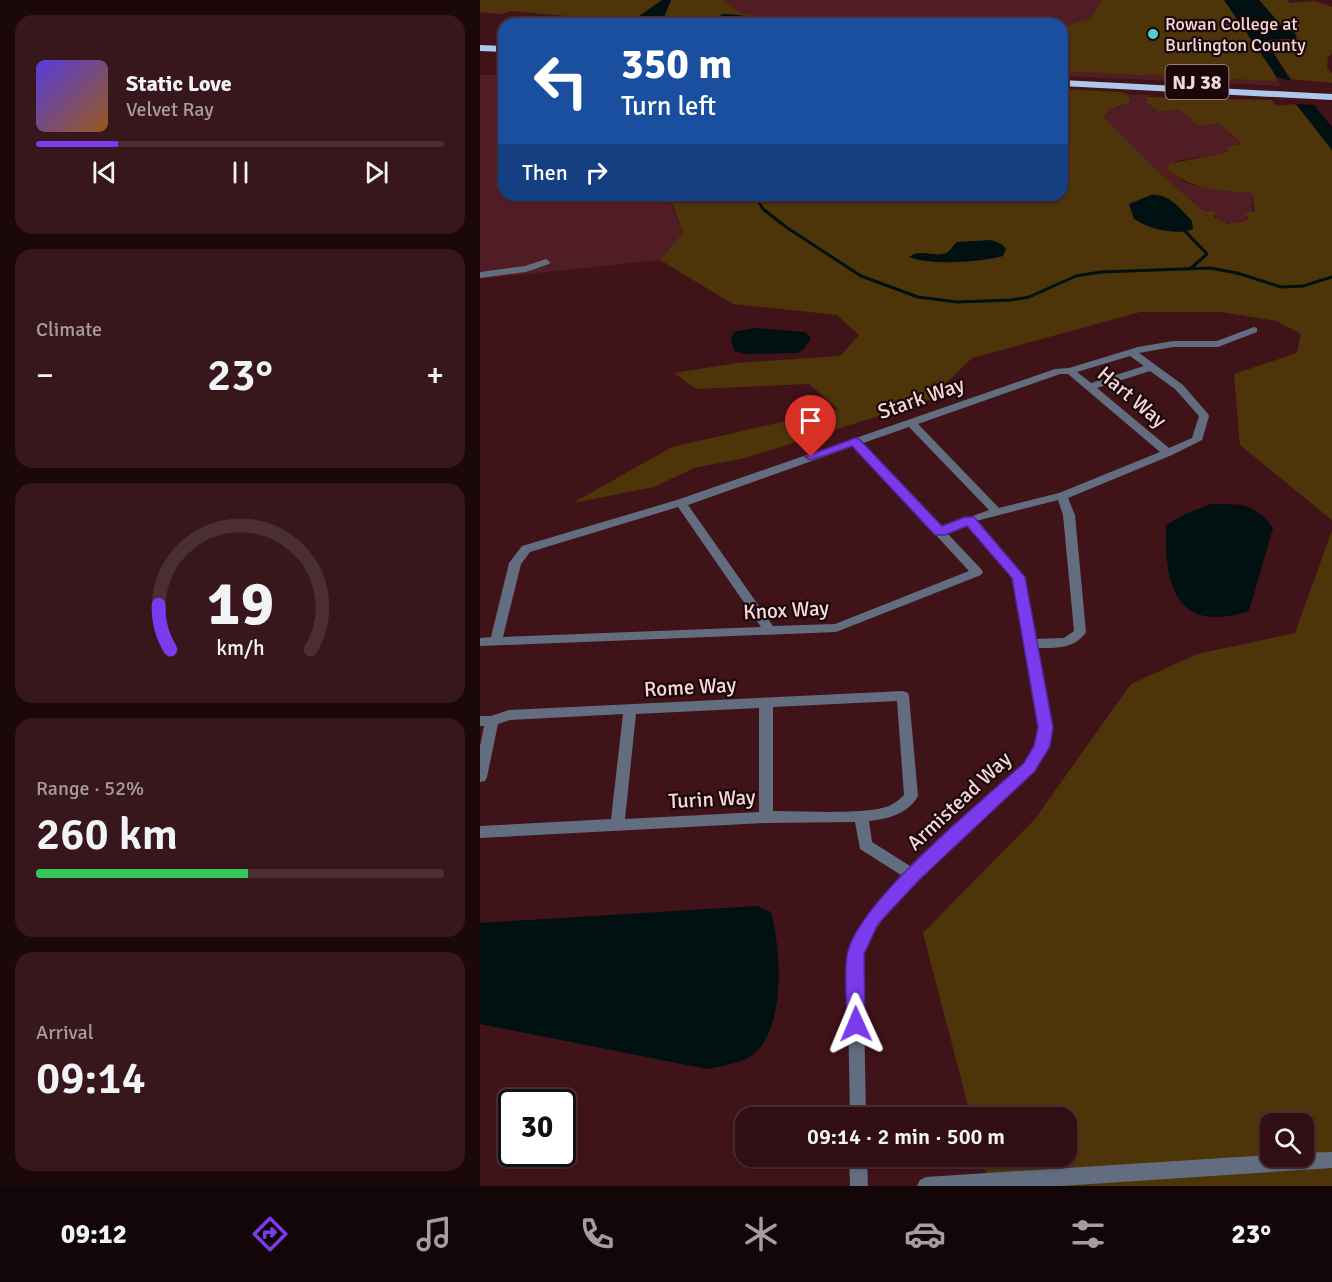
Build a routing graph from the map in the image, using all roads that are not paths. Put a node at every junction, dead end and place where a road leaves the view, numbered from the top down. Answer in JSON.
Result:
{"nodes":[{"id":1,"x":480,"y":48,"type":"edge"},
{"id":2,"x":498,"y":49,"type":"edge"},
{"id":3,"x":480,"y":57,"type":"edge"},
{"id":4,"x":498,"y":58,"type":"edge"},
{"id":5,"x":1068,"y":75,"type":"edge"},
{"id":6,"x":1068,"y":83,"type":"edge"},
{"id":7,"x":1332,"y":88,"type":"edge"},
{"id":8,"x":1284,"y":94,"type":"junction"},
{"id":9,"x":1332,"y":97,"type":"edge"},
{"id":10,"x":1332,"y":101,"type":"edge"},
{"id":11,"x":546,"y":262,"type":"dead end"},
{"id":12,"x":480,"y":275,"type":"edge"},
{"id":13,"x":1254,"y":330,"type":"dead end"},
{"id":14,"x":1131,"y":352,"type":"junction"},
{"id":15,"x":1151,"y":367,"type":"junction"},
{"id":16,"x":1070,"y":371,"type":"junction"},
{"id":17,"x":1090,"y":387,"type":"junction"},
{"id":18,"x":910,"y":422,"type":"junction"},
{"id":19,"x":855,"y":441,"type":"junction"},
{"id":20,"x":1168,"y":453,"type":"junction"},
{"id":21,"x":1062,"y":496,"type":"junction"},
{"id":22,"x":681,"y":502,"type":"junction"},
{"id":23,"x":997,"y":512,"type":"junction"},
{"id":24,"x":969,"y":520,"type":"junction"},
{"id":25,"x":940,"y":532,"type":"junction"},
{"id":26,"x":770,"y":631,"type":"junction"},
{"id":27,"x":496,"y":641,"type":"junction"},
{"id":28,"x":480,"y":642,"type":"edge"},
{"id":29,"x":1030,"y":644,"type":"junction"},
{"id":30,"x":903,"y":696,"type":"joint"},
{"id":31,"x":766,"y":703,"type":"junction"},
{"id":32,"x":630,"y":709,"type":"junction"},
{"id":33,"x":486,"y":721,"type":"edge"},
{"id":34,"x":480,"y":777,"type":"edge"},
{"id":35,"x":861,"y":816,"type":"junction"},
{"id":36,"x":766,"y":817,"type":"junction"},
{"id":37,"x":617,"y":825,"type":"junction"},
{"id":38,"x":480,"y":831,"type":"edge"},
{"id":39,"x":913,"y":875,"type":"junction"},
{"id":40,"x":858,"y":1107,"type":"edge"},
{"id":41,"x":1332,"y":1160,"type":"edge"},
{"id":42,"x":858,"y":1167,"type":"edge"},
{"id":43,"x":859,"y":1186,"type":"edge"},
{"id":44,"x":926,"y":1186,"type":"edge"}],
"edges":[{"from":1,"to":2,"type":"highway"},
{"from":3,"to":4,"type":"highway"},
{"from":5,"to":7,"type":"highway","number":"NJ 38"},
{"from":6,"to":8,"type":"highway","number":"NJ 38"},
{"from":8,"to":9,"type":"highway","number":"NJ 38"},
{"from":8,"to":10,"type":"highway"},
{"from":11,"to":12,"type":"street"},
{"from":13,"to":14,"type":"street","name":"Stark Way"},
{"from":14,"to":15,"type":"street"},
{"from":14,"to":16,"type":"street","name":"Stark Way"},
{"from":15,"to":17,"type":"street"},
{"from":15,"to":20,"type":"street"},
{"from":16,"to":17,"type":"street","name":"Hart Way"},
{"from":16,"to":18,"type":"street","name":"Stark Way"},
{"from":17,"to":20,"type":"street","name":"Hart Way"},
{"from":18,"to":19,"type":"street","name":"Stark Way"},
{"from":18,"to":23,"type":"street"},
{"from":19,"to":22,"type":"street","name":"Stark Way"},
{"from":19,"to":25,"type":"street","name":"Knox Way"},
{"from":20,"to":21,"type":"street"},
{"from":21,"to":23,"type":"street"},
{"from":21,"to":29,"type":"street"},
{"from":22,"to":26,"type":"street"},
{"from":22,"to":27,"type":"street","name":"Stark Way"},
{"from":23,"to":24,"type":"street"},
{"from":24,"to":25,"type":"street"},
{"from":24,"to":29,"type":"street","name":"Armistead Way"},
{"from":25,"to":26,"type":"street","name":"Knox Way"},
{"from":26,"to":27,"type":"street","name":"Knox Way"},
{"from":27,"to":28,"type":"street","name":"Knox Way"},
{"from":29,"to":39,"type":"street","name":"Armistead Way"},
{"from":30,"to":31,"type":"street","name":"Rome Way"},
{"from":30,"to":35,"type":"street","name":"Turin Way"},
{"from":31,"to":32,"type":"street","name":"Rome Way"},
{"from":31,"to":36,"type":"street"},
{"from":32,"to":33,"type":"street","name":"Rome Way"},
{"from":32,"to":37,"type":"street"},
{"from":33,"to":34,"type":"street"},
{"from":35,"to":36,"type":"street","name":"Turin Way"},
{"from":35,"to":39,"type":"street"},
{"from":36,"to":37,"type":"street","name":"Turin Way"},
{"from":37,"to":38,"type":"street","name":"Turin Way"},
{"from":39,"to":40,"type":"street","name":"Armistead Way"},
{"from":41,"to":44,"type":"street"},
{"from":42,"to":43,"type":"street"}]}
